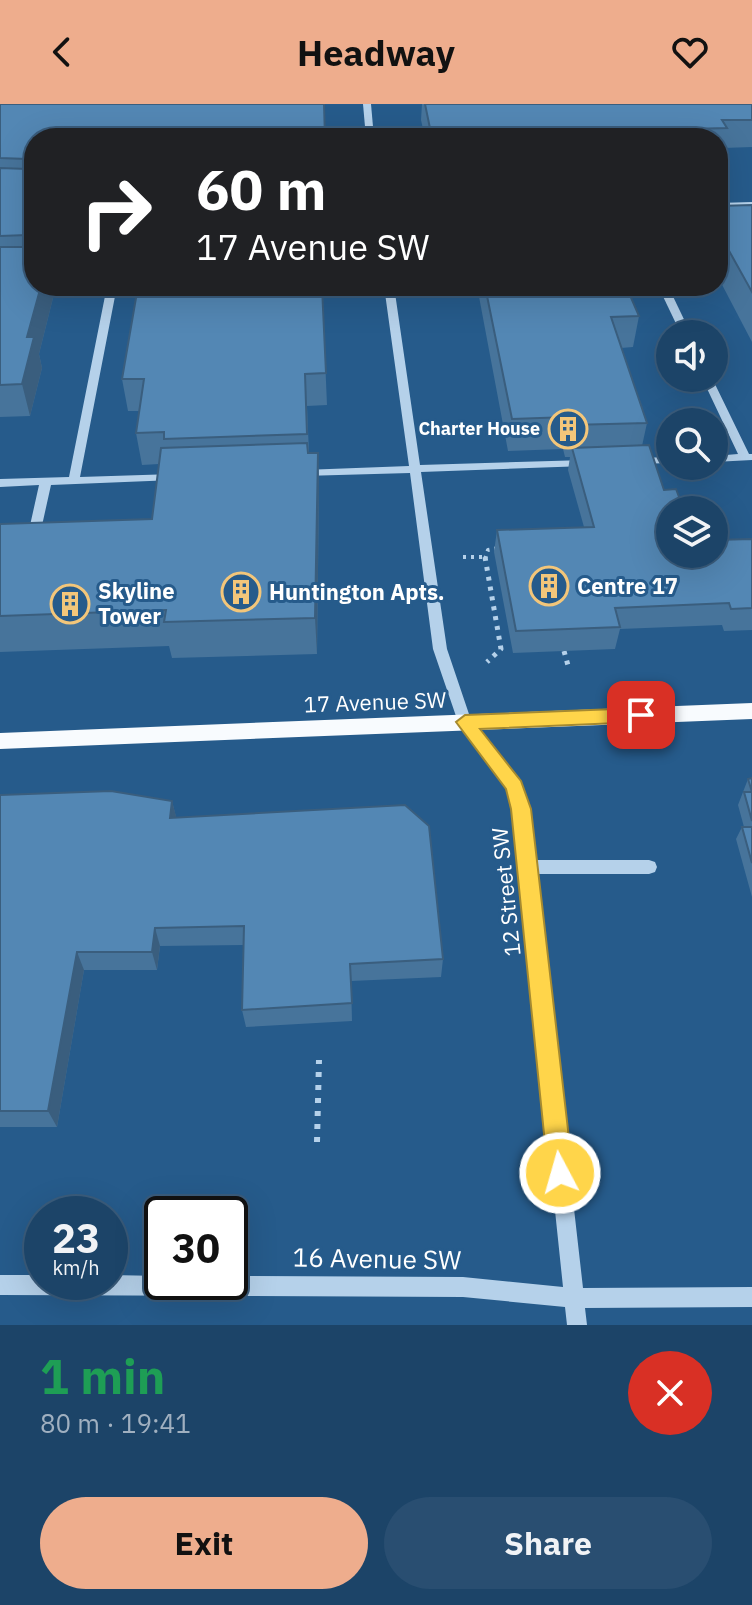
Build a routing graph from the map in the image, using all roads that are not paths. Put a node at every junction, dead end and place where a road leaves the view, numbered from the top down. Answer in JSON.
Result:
{"nodes":[{"id":1,"x":367,"y":104,"type":"edge"},
{"id":2,"x":369,"y":128,"type":"edge"},
{"id":3,"x":752,"y":205,"type":"edge"},
{"id":4,"x":728,"y":206,"type":"edge"},
{"id":5,"x":110,"y":296,"type":"edge"},
{"id":6,"x":390,"y":296,"type":"edge"},
{"id":7,"x":668,"y":296,"type":"edge"},
{"id":8,"x":679,"y":320,"type":"edge"},
{"id":9,"x":714,"y":392,"type":"edge"},
{"id":10,"x":748,"y":458,"type":"edge"},
{"id":11,"x":728,"y":459,"type":"edge"},
{"id":12,"x":656,"y":461,"type":"edge"},
{"id":13,"x":622,"y":462,"type":"edge"},
{"id":14,"x":607,"y":463,"type":"edge"},
{"id":15,"x":413,"y":469,"type":"junction"},
{"id":16,"x":297,"y":473,"type":"edge"},
{"id":17,"x":186,"y":477,"type":"edge"},
{"id":18,"x":74,"y":480,"type":"junction"},
{"id":19,"x":46,"y":481,"type":"junction"},
{"id":20,"x":0,"y":483,"type":"edge"},
{"id":21,"x":33,"y":539,"type":"edge"},
{"id":22,"x":752,"y":711,"type":"edge"},
{"id":23,"x":465,"y":722,"type":"junction"},
{"id":24,"x":0,"y":741,"type":"edge"},
{"id":25,"x":527,"y":867,"type":"junction"},
{"id":26,"x":649,"y":867,"type":"dead end"},
{"id":27,"x":0,"y":1285,"type":"edge"},
{"id":28,"x":752,"y":1297,"type":"edge"},
{"id":29,"x":574,"y":1298,"type":"junction"},
{"id":30,"x":577,"y":1325,"type":"edge"}],
"edges":[{"from":1,"to":2,"type":"street"},
{"from":3,"to":4,"type":"street"},
{"from":5,"to":18,"type":"street"},
{"from":6,"to":15,"type":"street","name":"12 Street SW"},
{"from":7,"to":8,"type":"street"},
{"from":9,"to":10,"type":"street"},
{"from":10,"to":11,"type":"street"},
{"from":12,"to":13,"type":"street"},
{"from":14,"to":15,"type":"street"},
{"from":15,"to":16,"type":"street"},
{"from":15,"to":23,"type":"street","name":"12 Street SW"},
{"from":17,"to":18,"type":"street"},
{"from":18,"to":19,"type":"street"},
{"from":19,"to":20,"type":"street"},
{"from":19,"to":21,"type":"street"},
{"from":22,"to":23,"type":"main road","name":"17 Avenue SW"},
{"from":23,"to":24,"type":"main road","name":"17 Avenue SW"},
{"from":23,"to":25,"type":"street","name":"12 Street SW"},
{"from":25,"to":26,"type":"street"},
{"from":25,"to":29,"type":"street","name":"12 Street SW"},
{"from":27,"to":29,"type":"street","name":"16 Avenue SW"},
{"from":28,"to":29,"type":"street","name":"16 Avenue SW"},
{"from":29,"to":30,"type":"street","name":"12 Street SW"}]}
